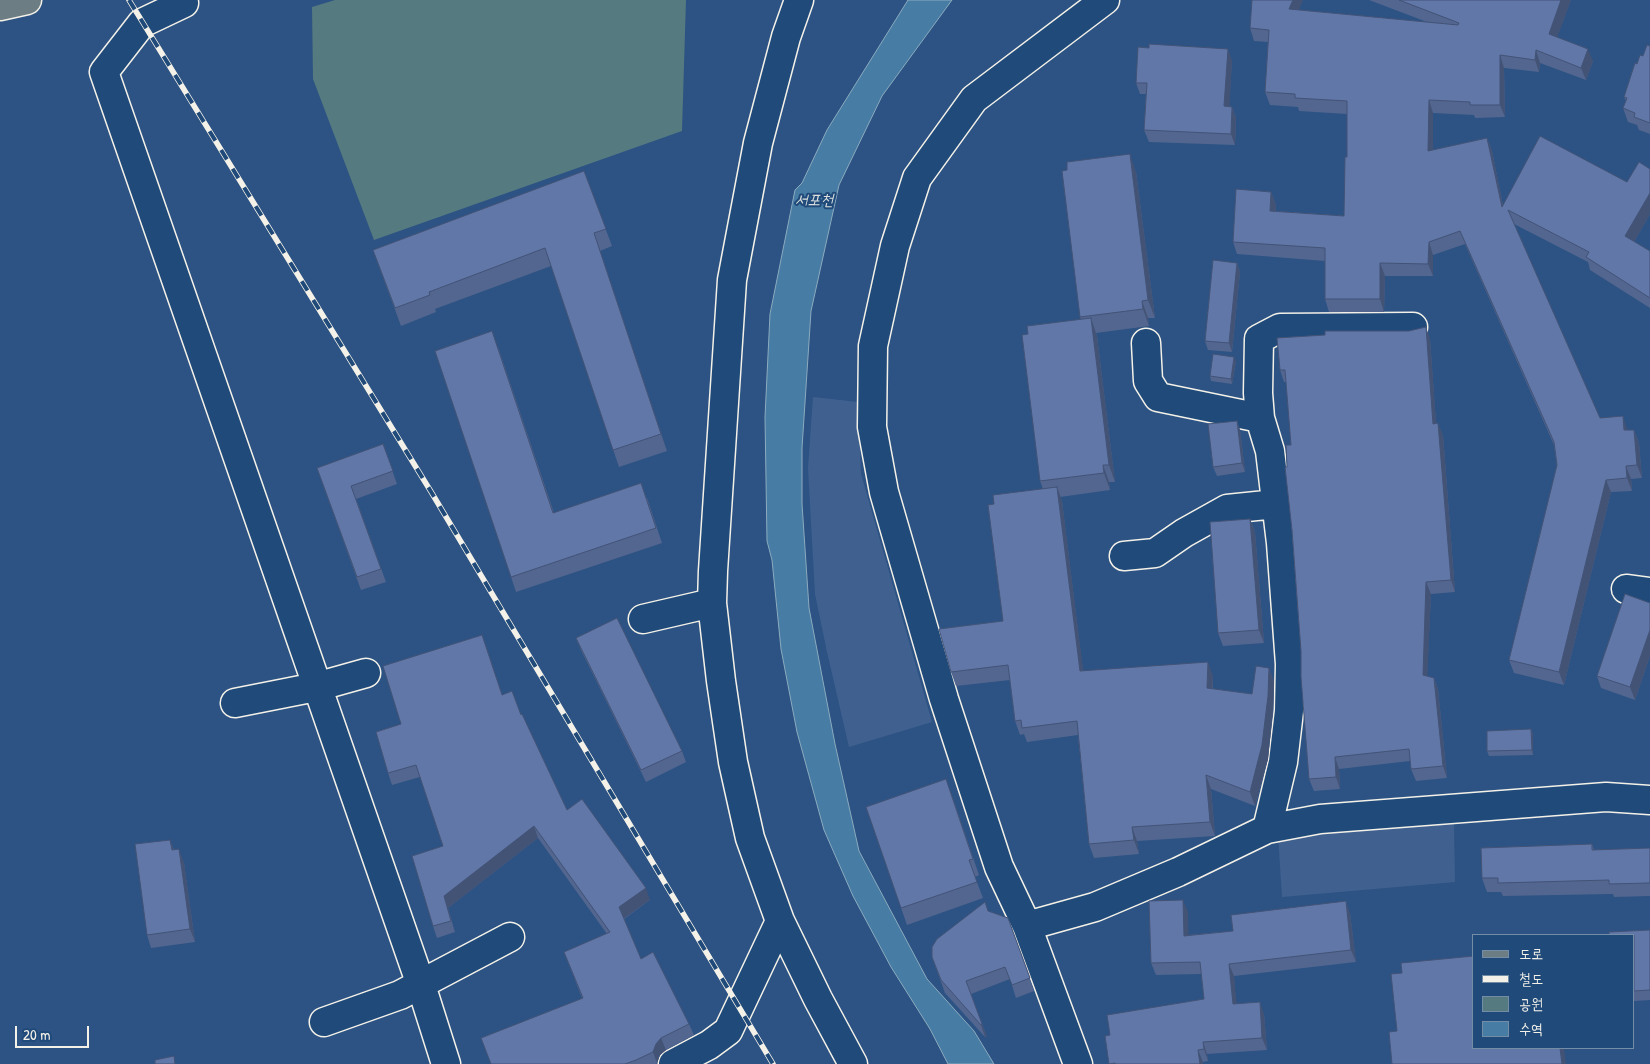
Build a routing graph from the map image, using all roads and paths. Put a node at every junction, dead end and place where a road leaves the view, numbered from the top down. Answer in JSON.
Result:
{"nodes":[{"id":1,"x":27,"y":0,"type":"edge"},
{"id":2,"x":799,"y":0,"type":"edge"},
{"id":3,"x":1105,"y":0,"type":"edge"},
{"id":4,"x":184,"y":3,"type":"dead end"},
{"id":5,"x":0,"y":6,"type":"edge"},
{"id":6,"x":1413,"y":327,"type":"dead end"},
{"id":7,"x":1146,"y":343,"type":"dead end"},
{"id":8,"x":1260,"y":418,"type":"junction"},
{"id":9,"x":1276,"y":504,"type":"junction"},
{"id":10,"x":1124,"y":556,"type":"dead end"},
{"id":11,"x":712,"y":603,"type":"junction"},
{"id":12,"x":643,"y":619,"type":"dead end"},
{"id":13,"x":366,"y":673,"type":"dead end"},
{"id":14,"x":316,"y":687,"type":"junction"},
{"id":15,"x":235,"y":703,"type":"dead end"},
{"id":16,"x":1650,"y":800,"type":"edge"},
{"id":17,"x":1267,"y":829,"type":"junction"},
{"id":18,"x":780,"y":920,"type":"junction"},
{"id":19,"x":1027,"y":926,"type":"junction"},
{"id":20,"x":510,"y":938,"type":"dead end"},
{"id":21,"x":421,"y":985,"type":"junction"},
{"id":22,"x":324,"y":1022,"type":"dead end"},
{"id":23,"x":446,"y":1064,"type":"edge"},
{"id":24,"x":673,"y":1064,"type":"edge"},
{"id":25,"x":853,"y":1064,"type":"edge"},
{"id":26,"x":1078,"y":1064,"type":"edge"}],
"edges":[{"from":1,"to":5,"type":"main road"},
{"from":2,"to":11,"type":"street"},
{"from":3,"to":19,"type":"street"},
{"from":4,"to":14,"type":"street"},
{"from":6,"to":8,"type":"street"},
{"from":7,"to":8,"type":"street"},
{"from":8,"to":9,"type":"street"},
{"from":9,"to":10,"type":"street"},
{"from":9,"to":17,"type":"street"},
{"from":11,"to":12,"type":"street"},
{"from":11,"to":18,"type":"street"},
{"from":13,"to":14,"type":"street"},
{"from":14,"to":15,"type":"street"},
{"from":14,"to":21,"type":"street"},
{"from":16,"to":17,"type":"street"},
{"from":17,"to":19,"type":"street"},
{"from":18,"to":24,"type":"street"},
{"from":18,"to":25,"type":"street"},
{"from":19,"to":26,"type":"street"},
{"from":20,"to":21,"type":"street"},
{"from":21,"to":22,"type":"street"},
{"from":21,"to":23,"type":"street"}]}
